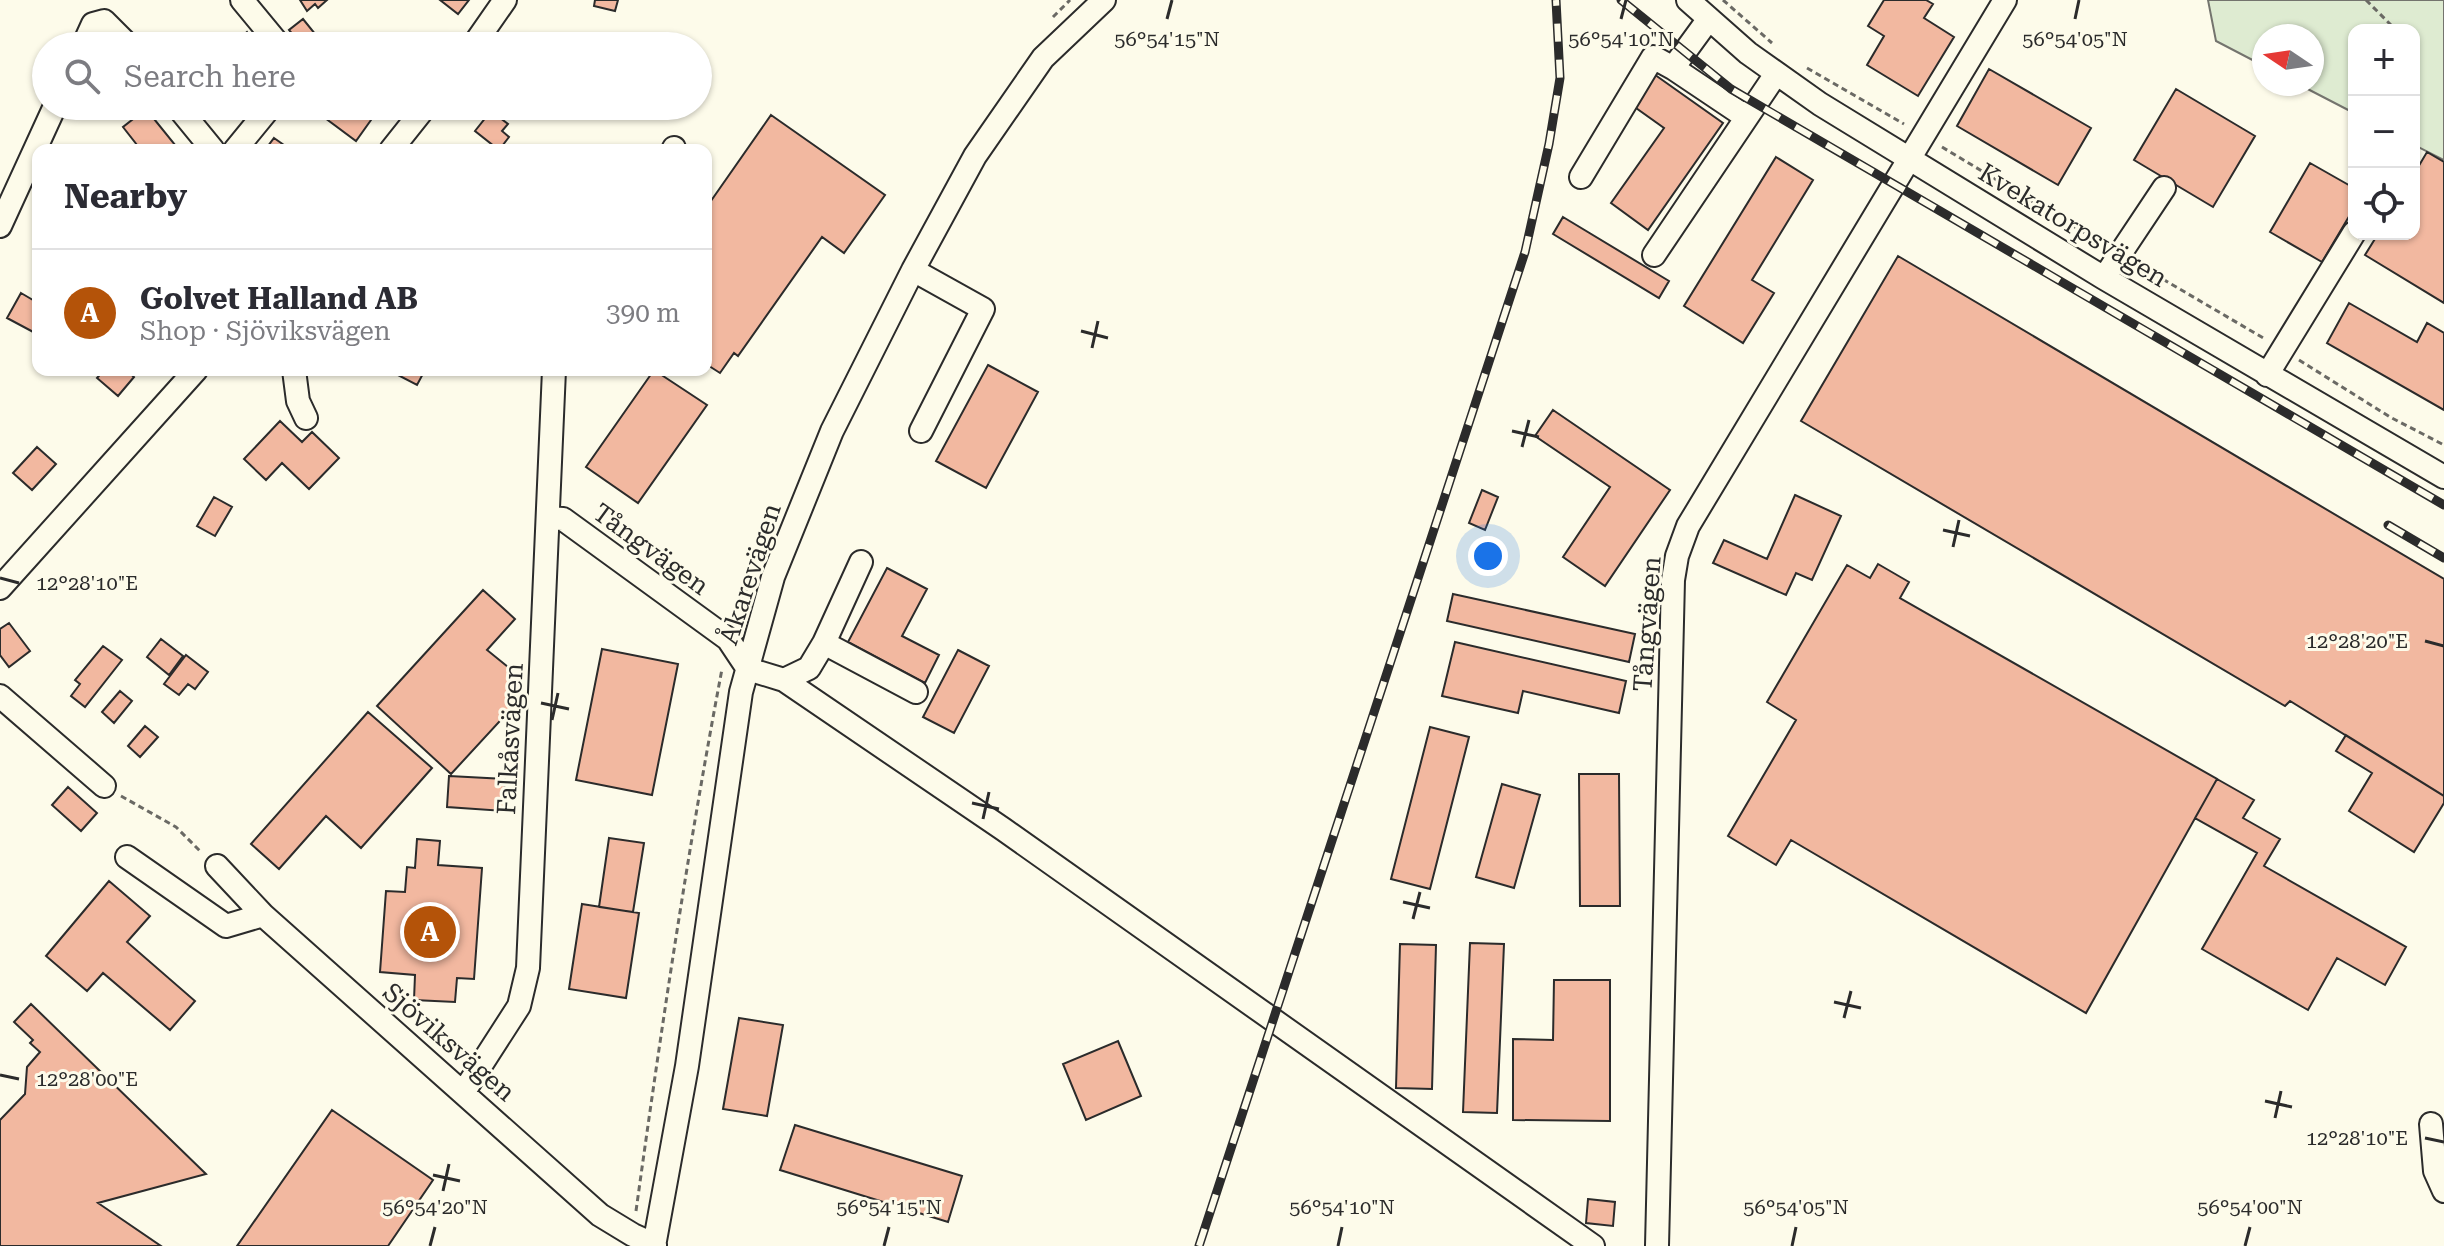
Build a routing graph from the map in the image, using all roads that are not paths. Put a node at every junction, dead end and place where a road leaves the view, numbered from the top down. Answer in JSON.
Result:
{"nodes":[{"id":1,"x":242,"y":0,"type":"edge"},
{"id":2,"x":505,"y":0,"type":"edge"},
{"id":3,"x":1104,"y":0,"type":"edge"},
{"id":4,"x":1688,"y":0,"type":"edge"},
{"id":5,"x":2005,"y":0,"type":"edge"},
{"id":6,"x":1708,"y":20,"type":"junction"},
{"id":7,"x":89,"y":32,"type":"edge"},
{"id":8,"x":115,"y":32,"type":"edge"},
{"id":9,"x":268,"y":32,"type":"edge"},
{"id":10,"x":483,"y":32,"type":"edge"},
{"id":11,"x":1673,"y":68,"type":"junction"},
{"id":12,"x":1776,"y":74,"type":"junction"},
{"id":13,"x":1746,"y":117,"type":"junction"},
{"id":14,"x":49,"y":120,"type":"edge"},
{"id":15,"x":188,"y":120,"type":"edge"},
{"id":16,"x":260,"y":120,"type":"edge"},
{"id":17,"x":415,"y":120,"type":"edge"},
{"id":18,"x":38,"y":144,"type":"edge"},
{"id":19,"x":208,"y":144,"type":"edge"},
{"id":20,"x":240,"y":144,"type":"edge"},
{"id":21,"x":396,"y":144,"type":"edge"},
{"id":22,"x":32,"y":156,"type":"edge"},
{"id":23,"x":1911,"y":159,"type":"junction"},
{"id":24,"x":1581,"y":177,"type":"dead end"},
{"id":25,"x":2164,"y":188,"type":"dead end"},
{"id":26,"x":0,"y":226,"type":"edge"},
{"id":27,"x":2350,"y":240,"type":"edge"},
{"id":28,"x":1654,"y":255,"type":"dead end"},
{"id":29,"x":913,"y":270,"type":"junction"},
{"id":30,"x":2104,"y":278,"type":"junction"},
{"id":31,"x":2267,"y":375,"type":"junction"},
{"id":32,"x":191,"y":376,"type":"edge"},
{"id":33,"x":295,"y":376,"type":"edge"},
{"id":34,"x":554,"y":376,"type":"edge"},
{"id":35,"x":306,"y":418,"type":"dead end"},
{"id":36,"x":921,"y":431,"type":"dead end"},
{"id":37,"x":2444,"y":477,"type":"edge"},
{"id":38,"x":548,"y":518,"type":"junction"},
{"id":39,"x":861,"y":562,"type":"dead end"},
{"id":40,"x":0,"y":588,"type":"edge"},
{"id":41,"x":824,"y":643,"type":"junction"},
{"id":42,"x":748,"y":669,"type":"junction"},
{"id":43,"x":784,"y":680,"type":"junction"},
{"id":44,"x":916,"y":692,"type":"dead end"},
{"id":45,"x":0,"y":696,"type":"edge"},
{"id":46,"x":104,"y":786,"type":"road end"},
{"id":47,"x":127,"y":857,"type":"dead end"},
{"id":48,"x":217,"y":866,"type":"road end"},
{"id":49,"x":263,"y":915,"type":"junction"},
{"id":50,"x":463,"y":1093,"type":"junction"},
{"id":51,"x":2431,"y":1124,"type":"dead end"},
{"id":52,"x":2444,"y":1191,"type":"edge"},
{"id":53,"x":655,"y":1245,"type":"edge"},
{"id":54,"x":1593,"y":1246,"type":"edge"},
{"id":55,"x":1657,"y":1246,"type":"edge"}],
"edges":[{"from":1,"to":9,"type":"street"},
{"from":2,"to":10,"type":"street"},
{"from":3,"to":29,"type":"street","name":"Åkarevägen"},
{"from":4,"to":6,"type":"street","name":"Kvekatorpsvägen"},
{"from":5,"to":23,"type":"street","name":"Tångvägen"},
{"from":6,"to":11,"type":"street"},
{"from":6,"to":12,"type":"street","name":"Kvekatorpsvägen"},
{"from":7,"to":8,"type":"street"},
{"from":11,"to":13,"type":"street"},
{"from":11,"to":24,"type":"street"},
{"from":12,"to":13,"type":"street"},
{"from":12,"to":23,"type":"street","name":"Kvekatorpsvägen"},
{"from":13,"to":28,"type":"street"},
{"from":14,"to":18,"type":"street"},
{"from":15,"to":19,"type":"street"},
{"from":16,"to":20,"type":"street"},
{"from":17,"to":21,"type":"street"},
{"from":22,"to":26,"type":"street"},
{"from":23,"to":30,"type":"street","name":"Kvekatorpsvägen"},
{"from":23,"to":55,"type":"street","name":"Tångvägen"},
{"from":25,"to":30,"type":"street"},
{"from":27,"to":31,"type":"street"},
{"from":29,"to":36,"type":"street"},
{"from":29,"to":42,"type":"street","name":"Åkarevägen"},
{"from":30,"to":31,"type":"street","name":"Kvekatorpsvägen"},
{"from":31,"to":37,"type":"street","name":"Kvekatorpsvägen"},
{"from":32,"to":40,"type":"street"},
{"from":33,"to":35,"type":"street"},
{"from":34,"to":38,"type":"street","name":"Falkåsvägen"},
{"from":38,"to":42,"type":"street","name":"Tångvägen"},
{"from":38,"to":50,"type":"street","name":"Falkåsvägen"},
{"from":39,"to":41,"type":"street"},
{"from":41,"to":43,"type":"street"},
{"from":41,"to":44,"type":"street"},
{"from":42,"to":43,"type":"street"},
{"from":42,"to":53,"type":"street","name":"Åkarevägen"},
{"from":43,"to":54,"type":"street"},
{"from":45,"to":46,"type":"street"},
{"from":47,"to":49,"type":"street"},
{"from":48,"to":49,"type":"street","name":"Sjöviksvägen"},
{"from":49,"to":50,"type":"street","name":"Sjöviksvägen"},
{"from":50,"to":53,"type":"street","name":"Sjöviksvägen"},
{"from":51,"to":52,"type":"street"}]}
